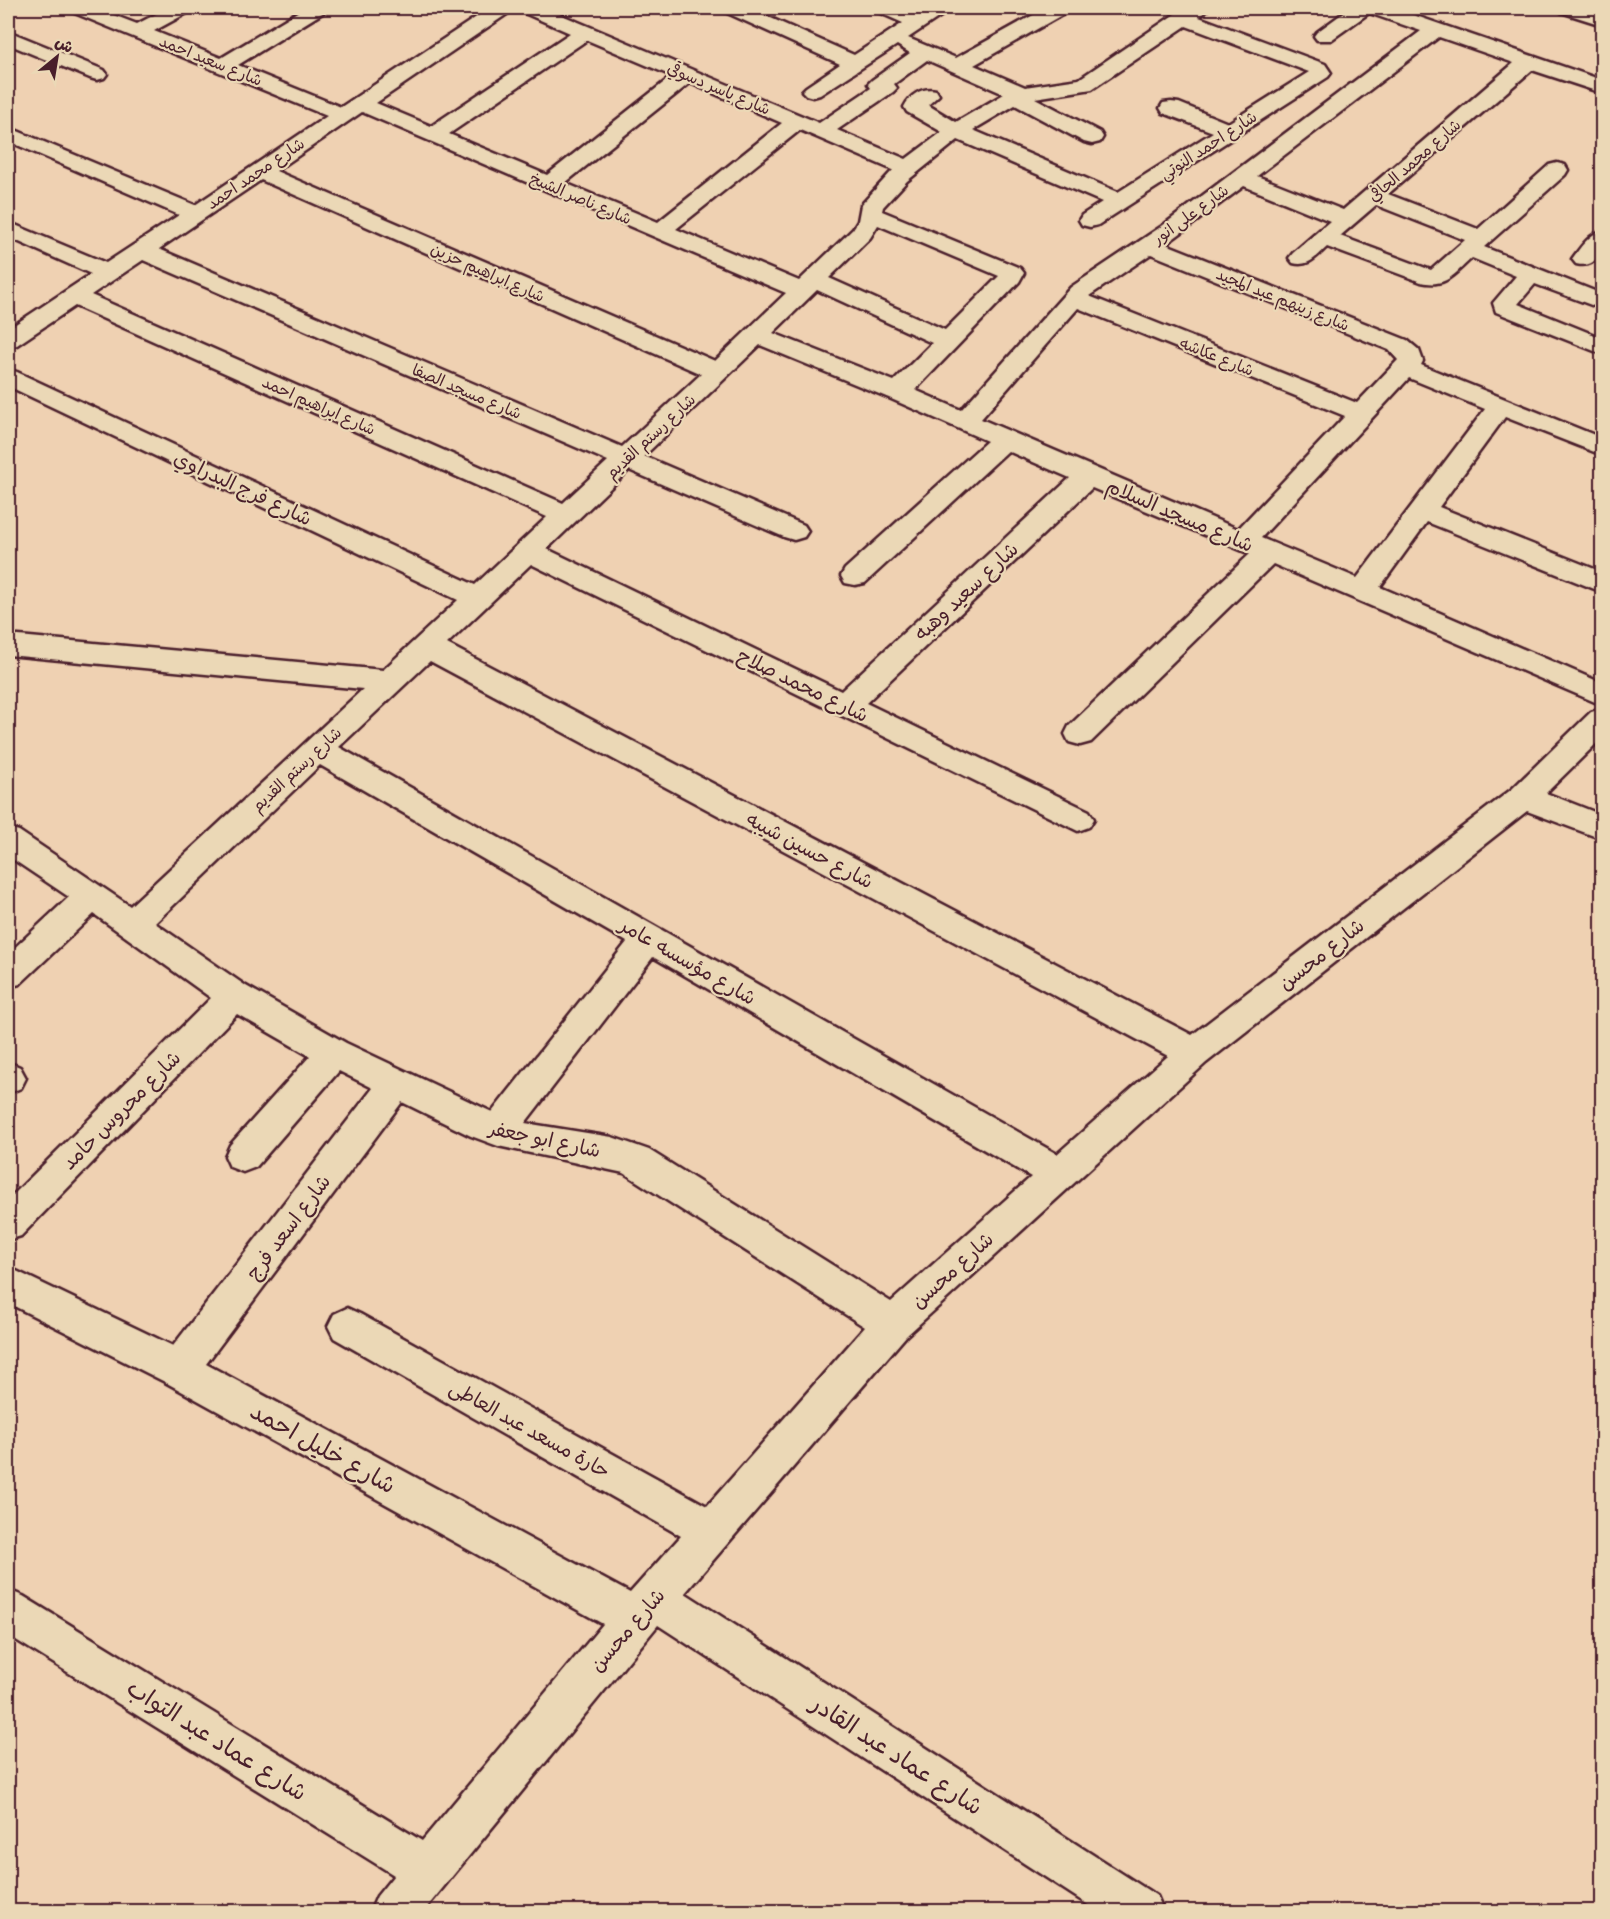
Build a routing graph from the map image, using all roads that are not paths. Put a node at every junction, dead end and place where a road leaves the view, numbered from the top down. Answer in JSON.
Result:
{"nodes":[{"id":1,"x":79,"y":8,"type":"edge"},
{"id":2,"x":182,"y":8,"type":"edge"},
{"id":3,"x":317,"y":8,"type":"edge"},
{"id":4,"x":503,"y":8,"type":"edge"},
{"id":5,"x":529,"y":8,"type":"edge"},
{"id":6,"x":732,"y":8,"type":"edge"},
{"id":7,"x":885,"y":8,"type":"edge"},
{"id":8,"x":940,"y":8,"type":"edge"},
{"id":9,"x":1060,"y":8,"type":"edge"},
{"id":10,"x":1362,"y":8,"type":"edge"},
{"id":11,"x":1375,"y":8,"type":"edge"},
{"id":12,"x":1569,"y":8,"type":"edge"},
{"id":13,"x":1191,"y":13,"type":"edge"},
{"id":14,"x":1602,"y":19,"type":"edge"},
{"id":15,"x":919,"y":22,"type":"junction"},
{"id":16,"x":1437,"y":29,"type":"junction"},
{"id":17,"x":139,"y":31,"type":"junction"},
{"id":18,"x":585,"y":32,"type":"junction"},
{"id":19,"x":1324,"y":36,"type":"dead end"},
{"id":20,"x":8,"y":37,"type":"edge"},
{"id":21,"x":893,"y":39,"type":"junction"},
{"id":22,"x":925,"y":52,"type":"junction"},
{"id":23,"x":1528,"y":62,"type":"junction"},
{"id":24,"x":857,"y":64,"type":"junction"},
{"id":25,"x":224,"y":65,"type":"junction"},
{"id":26,"x":957,"y":66,"type":"junction"},
{"id":27,"x":97,"y":74,"type":"dead end"},
{"id":28,"x":687,"y":75,"type":"junction"},
{"id":29,"x":1602,"y":87,"type":"edge"},
{"id":30,"x":813,"y":91,"type":"dead end"},
{"id":31,"x":928,"y":95,"type":"dead end"},
{"id":32,"x":1019,"y":95,"type":"junction"},
{"id":33,"x":1171,"y":108,"type":"dead end"},
{"id":34,"x":352,"y":109,"type":"junction"},
{"id":35,"x":798,"y":121,"type":"junction"},
{"id":36,"x":820,"y":131,"type":"junction"},
{"id":37,"x":956,"y":131,"type":"junction"},
{"id":38,"x":1229,"y":131,"type":"junction"},
{"id":39,"x":8,"y":133,"type":"edge"},
{"id":40,"x":432,"y":135,"type":"junction"},
{"id":41,"x":1092,"y":137,"type":"dead end"},
{"id":42,"x":908,"y":168,"type":"junction"},
{"id":43,"x":1557,"y":170,"type":"dead end"},
{"id":44,"x":258,"y":171,"type":"junction"},
{"id":45,"x":1241,"y":177,"type":"junction"},
{"id":46,"x":549,"y":184,"type":"junction"},
{"id":47,"x":1372,"y":196,"type":"junction"},
{"id":48,"x":1119,"y":201,"type":"junction"},
{"id":49,"x":195,"y":213,"type":"junction"},
{"id":50,"x":871,"y":214,"type":"junction"},
{"id":51,"x":1347,"y":219,"type":"junction"},
{"id":52,"x":1090,"y":220,"type":"dead end"},
{"id":53,"x":8,"y":229,"type":"edge"},
{"id":54,"x":660,"y":231,"type":"junction"},
{"id":55,"x":1324,"y":238,"type":"junction"},
{"id":56,"x":1602,"y":238,"type":"edge"},
{"id":57,"x":1475,"y":244,"type":"junction"},
{"id":58,"x":1148,"y":245,"type":"junction"},
{"id":59,"x":140,"y":250,"type":"junction"},
{"id":60,"x":1301,"y":258,"type":"dead end"},
{"id":61,"x":1584,"y":259,"type":"dead end"},
{"id":62,"x":106,"y":272,"type":"junction"},
{"id":63,"x":1531,"y":274,"type":"junction"},
{"id":64,"x":807,"y":285,"type":"junction"},
{"id":65,"x":72,"y":296,"type":"junction"},
{"id":66,"x":1073,"y":298,"type":"junction"},
{"id":67,"x":1602,"y":303,"type":"edge"},
{"id":68,"x":757,"y":336,"type":"junction"},
{"id":69,"x":8,"y":340,"type":"edge"},
{"id":70,"x":948,"y":340,"type":"junction"},
{"id":71,"x":1602,"y":347,"type":"edge"},
{"id":72,"x":1408,"y":364,"type":"junction"},
{"id":73,"x":718,"y":372,"type":"junction"},
{"id":74,"x":8,"y":377,"type":"edge"},
{"id":75,"x":898,"y":392,"type":"junction"},
{"id":76,"x":1500,"y":406,"type":"junction"},
{"id":77,"x":1362,"y":414,"type":"junction"},
{"id":78,"x":965,"y":421,"type":"junction"},
{"id":79,"x":1005,"y":439,"type":"junction"},
{"id":80,"x":1602,"y":447,"type":"edge"},
{"id":81,"x":626,"y":459,"type":"junction"},
{"id":82,"x":1088,"y":476,"type":"junction"},
{"id":83,"x":1422,"y":510,"type":"junction"},
{"id":84,"x":566,"y":515,"type":"junction"},
{"id":85,"x":794,"y":531,"type":"dead end"},
{"id":86,"x":1242,"y":541,"type":"junction"},
{"id":87,"x":528,"y":551,"type":"junction"},
{"id":88,"x":1269,"y":552,"type":"junction"},
{"id":89,"x":855,"y":576,"type":"dead end"},
{"id":90,"x":1602,"y":583,"type":"edge"},
{"id":91,"x":1362,"y":591,"type":"junction"},
{"id":92,"x":478,"y":598,"type":"junction"},
{"id":93,"x":8,"y":645,"type":"edge"},
{"id":94,"x":426,"y":646,"type":"junction"},
{"id":95,"x":389,"y":681,"type":"junction"},
{"id":96,"x":1602,"y":695,"type":"edge"},
{"id":97,"x":845,"y":705,"type":"junction"},
{"id":98,"x":1602,"y":720,"type":"edge"},
{"id":99,"x":1080,"y":734,"type":"dead end"},
{"id":100,"x":317,"y":749,"type":"junction"},
{"id":101,"x":1523,"y":797,"type":"junction"},
{"id":102,"x":1078,"y":819,"type":"dead end"},
{"id":103,"x":1602,"y":827,"type":"edge"},
{"id":104,"x":8,"y":840,"type":"edge"},
{"id":105,"x":92,"y":896,"type":"junction"},
{"id":106,"x":131,"y":925,"type":"junction"},
{"id":107,"x":649,"y":938,"type":"junction"},
{"id":108,"x":8,"y":974,"type":"edge"},
{"id":109,"x":234,"y":996,"type":"junction"},
{"id":110,"x":334,"y":1053,"type":"junction"},
{"id":111,"x":1194,"y":1053,"type":"junction"},
{"id":112,"x":396,"y":1084,"type":"junction"},
{"id":113,"x":498,"y":1131,"type":"junction"},
{"id":114,"x":243,"y":1156,"type":"dead end"},
{"id":115,"x":1059,"y":1174,"type":"junction"},
{"id":116,"x":8,"y":1224,"type":"edge"},
{"id":117,"x":8,"y":1284,"type":"edge"},
{"id":118,"x":892,"y":1324,"type":"junction"},
{"id":119,"x":347,"y":1326,"type":"dead end"},
{"id":120,"x":179,"y":1369,"type":"junction"},
{"id":121,"x":713,"y":1532,"type":"junction"},
{"id":122,"x":645,"y":1609,"type":"junction"},
{"id":123,"x":11,"y":1620,"type":"edge"},
{"id":124,"x":426,"y":1869,"type":"junction"},
{"id":125,"x":393,"y":1911,"type":"edge"},
{"id":126,"x":1141,"y":1911,"type":"edge"}],
"edges":[{"from":1,"to":17,"type":"street","name":"شارع سعيد احمد"},
{"from":2,"to":17,"type":"street"},
{"from":3,"to":25,"type":"street"},
{"from":4,"to":34,"type":"street","name":"شارع محمد احمد"},
{"from":5,"to":18,"type":"street","name":"شارع ياسر دسوقي"},
{"from":6,"to":24,"type":"street"},
{"from":7,"to":15,"type":"street"},
{"from":8,"to":15,"type":"street"},
{"from":9,"to":26,"type":"street"},
{"from":10,"to":19,"type":"street"},
{"from":11,"to":16,"type":"street"},
{"from":12,"to":14,"type":"street"},
{"from":13,"to":32,"type":"street","name":"شارع رستم القديم"},
{"from":13,"to":38,"type":"street","name":"شارع احمد النوتي"},
{"from":15,"to":21,"type":"street"},
{"from":16,"to":23,"type":"street"},
{"from":16,"to":45,"type":"street","name":"شارع على انور"},
{"from":17,"to":25,"type":"street","name":"شارع سعيد احمد"},
{"from":18,"to":28,"type":"street","name":"شارع ياسر دسوقي"},
{"from":18,"to":40,"type":"street"},
{"from":20,"to":27,"type":"street"},
{"from":21,"to":22,"type":"street"},
{"from":21,"to":24,"type":"street"},
{"from":22,"to":26,"type":"street"},
{"from":22,"to":36,"type":"street"},
{"from":23,"to":29,"type":"street"},
{"from":23,"to":47,"type":"street","name":"شارع محمد الحافي"},
{"from":24,"to":30,"type":"street"},
{"from":25,"to":34,"type":"street","name":"شارع سعيد احمد"},
{"from":26,"to":32,"type":"street"},
{"from":28,"to":35,"type":"street","name":"شارع ياسر دسوقي"},
{"from":28,"to":46,"type":"street"},
{"from":31,"to":37,"type":"street"},
{"from":32,"to":37,"type":"street","name":"شارع رستم القديم"},
{"from":32,"to":41,"type":"street"},
{"from":33,"to":38,"type":"street"},
{"from":34,"to":40,"type":"street","name":"شارع ناصر الشيخ"},
{"from":34,"to":44,"type":"street","name":"شارع محمد احمد"},
{"from":35,"to":36,"type":"street","name":"شارع ياسر دسوقي"},
{"from":35,"to":54,"type":"street"},
{"from":36,"to":42,"type":"street","name":"شارع ياسر دسوقي"},
{"from":37,"to":42,"type":"street","name":"شارع رستم القديم"},
{"from":37,"to":48,"type":"street"},
{"from":38,"to":48,"type":"street","name":"شارع احمد النوتي"},
{"from":39,"to":49,"type":"street"},
{"from":40,"to":46,"type":"street","name":"شارع ناصر الشيخ"},
{"from":42,"to":50,"type":"street","name":"شارع رستم القديم"},
{"from":43,"to":57,"type":"street"},
{"from":44,"to":49,"type":"street","name":"شارع محمد احمد"},
{"from":44,"to":73,"type":"street","name":"شارع ابراهيم حزين"},
{"from":45,"to":51,"type":"street"},
{"from":45,"to":58,"type":"street","name":"شارع على انور"},
{"from":46,"to":54,"type":"street","name":"شارع ناصر الشيخ"},
{"from":47,"to":51,"type":"street","name":"شارع محمد الحافي"},
{"from":47,"to":57,"type":"street"},
{"from":48,"to":52,"type":"street","name":"شارع احمد النوتي"},
{"from":49,"to":59,"type":"street","name":"شارع محمد احمد"},
{"from":50,"to":64,"type":"street","name":"شارع رستم القديم"},
{"from":50,"to":70,"type":"street"},
{"from":51,"to":55,"type":"street","name":"شارع محمد الحافي"},
{"from":53,"to":62,"type":"street"},
{"from":54,"to":64,"type":"street","name":"شارع ناصر الشيخ"},
{"from":55,"to":57,"type":"street"},
{"from":55,"to":60,"type":"street","name":"شارع محمد الحافي"},
{"from":56,"to":61,"type":"street"},
{"from":57,"to":63,"type":"street"},
{"from":58,"to":66,"type":"street","name":"شارع على انور"},
{"from":58,"to":72,"type":"street","name":"شارع زينهم عبد المجيد"},
{"from":59,"to":62,"type":"street","name":"شارع محمد احمد"},
{"from":59,"to":81,"type":"street","name":"شارع مسجد الصفا"},
{"from":62,"to":65,"type":"street","name":"شارع محمد احمد"},
{"from":63,"to":67,"type":"street"},
{"from":63,"to":71,"type":"street"},
{"from":64,"to":68,"type":"street","name":"شارع رستم القديم"},
{"from":64,"to":70,"type":"street","name":"شارع ناصر الشيخ"},
{"from":65,"to":69,"type":"street","name":"شارع محمد احمد"},
{"from":65,"to":84,"type":"street","name":"شارع ابراهيم احمد"},
{"from":66,"to":77,"type":"street","name":"شارع عكاشه"},
{"from":66,"to":78,"type":"street","name":"شارع على انور"},
{"from":68,"to":73,"type":"street","name":"شارع رستم القديم"},
{"from":68,"to":75,"type":"street","name":"شارع مسجد السلام"},
{"from":70,"to":75,"type":"street"},
{"from":72,"to":76,"type":"street","name":"شارع زينهم عبد المجيد"},
{"from":72,"to":77,"type":"street"},
{"from":73,"to":81,"type":"street","name":"شارع رستم القديم"},
{"from":74,"to":92,"type":"street","name":"شارع فرج البدراوي"},
{"from":75,"to":78,"type":"street","name":"شارع مسجد السلام"},
{"from":76,"to":80,"type":"street","name":"شارع زينهم عبد المجيد"},
{"from":76,"to":83,"type":"street"},
{"from":77,"to":86,"type":"street"},
{"from":78,"to":79,"type":"street","name":"شارع مسجد السلام"},
{"from":79,"to":82,"type":"street","name":"شارع مسجد السلام"},
{"from":79,"to":89,"type":"street"},
{"from":81,"to":84,"type":"street","name":"شارع رستم القديم"},
{"from":81,"to":85,"type":"street","name":"شارع مسجد الصفا"},
{"from":82,"to":86,"type":"street","name":"شارع مسجد السلام"},
{"from":82,"to":97,"type":"street","name":"شارع سعيد وهبه"},
{"from":83,"to":90,"type":"street"},
{"from":83,"to":91,"type":"street"},
{"from":84,"to":87,"type":"street","name":"شارع رستم القديم"},
{"from":86,"to":88,"type":"street","name":"شارع مسجد السلام"},
{"from":87,"to":92,"type":"street","name":"شارع رستم القديم"},
{"from":87,"to":97,"type":"street","name":"شارع محمد صلاح"},
{"from":88,"to":91,"type":"street","name":"شارع مسجد السلام"},
{"from":88,"to":99,"type":"street"},
{"from":91,"to":96,"type":"street","name":"شارع مسجد السلام"},
{"from":92,"to":94,"type":"street","name":"شارع رستم القديم"},
{"from":93,"to":95,"type":"street"},
{"from":94,"to":95,"type":"street","name":"شارع رستم القديم"},
{"from":94,"to":111,"type":"street","name":"شارع حسين شيبه"},
{"from":95,"to":100,"type":"street","name":"شارع رستم القديم"},
{"from":97,"to":102,"type":"street","name":"شارع محمد صلاح"},
{"from":98,"to":101,"type":"street","name":"شارع محسن"},
{"from":100,"to":106,"type":"street","name":"شارع رستم القديم"},
{"from":100,"to":107,"type":"street","name":"شارع مؤسسه عامر"},
{"from":101,"to":103,"type":"street"},
{"from":101,"to":111,"type":"street","name":"شارع محسن"},
{"from":104,"to":105,"type":"street","name":"شارع ابو جعفر"},
{"from":105,"to":106,"type":"street","name":"شارع ابو جعفر"},
{"from":105,"to":108,"type":"street"},
{"from":106,"to":109,"type":"street","name":"شارع ابو جعفر"},
{"from":107,"to":113,"type":"street"},
{"from":107,"to":115,"type":"street","name":"شارع مؤسسه عامر"},
{"from":109,"to":110,"type":"street","name":"شارع ابو جعفر"},
{"from":109,"to":116,"type":"street","name":"شارع محروس حامد"},
{"from":110,"to":112,"type":"street","name":"شارع ابو جعفر"},
{"from":110,"to":114,"type":"street"},
{"from":111,"to":115,"type":"street","name":"شارع محسن"},
{"from":112,"to":113,"type":"street","name":"شارع ابو جعفر"},
{"from":112,"to":120,"type":"street","name":"شارع اسعد فرج"},
{"from":113,"to":118,"type":"street","name":"شارع ابو جعفر"},
{"from":115,"to":118,"type":"street","name":"شارع محسن"},
{"from":117,"to":120,"type":"street","name":"شارع خليل احمد"},
{"from":118,"to":121,"type":"street","name":"شارع محسن"},
{"from":119,"to":121,"type":"street","name":"حارة مسعد عبد العاطى"},
{"from":120,"to":122,"type":"street","name":"شارع خليل احمد"},
{"from":121,"to":122,"type":"street","name":"شارع محسن"},
{"from":122,"to":124,"type":"street","name":"شارع محسن"},
{"from":122,"to":126,"type":"street","name":"شارع عماد عبد القادر"},
{"from":123,"to":124,"type":"street","name":"شارع عماد عبد التواب"},
{"from":124,"to":125,"type":"street","name":"شارع محسن"}]}
